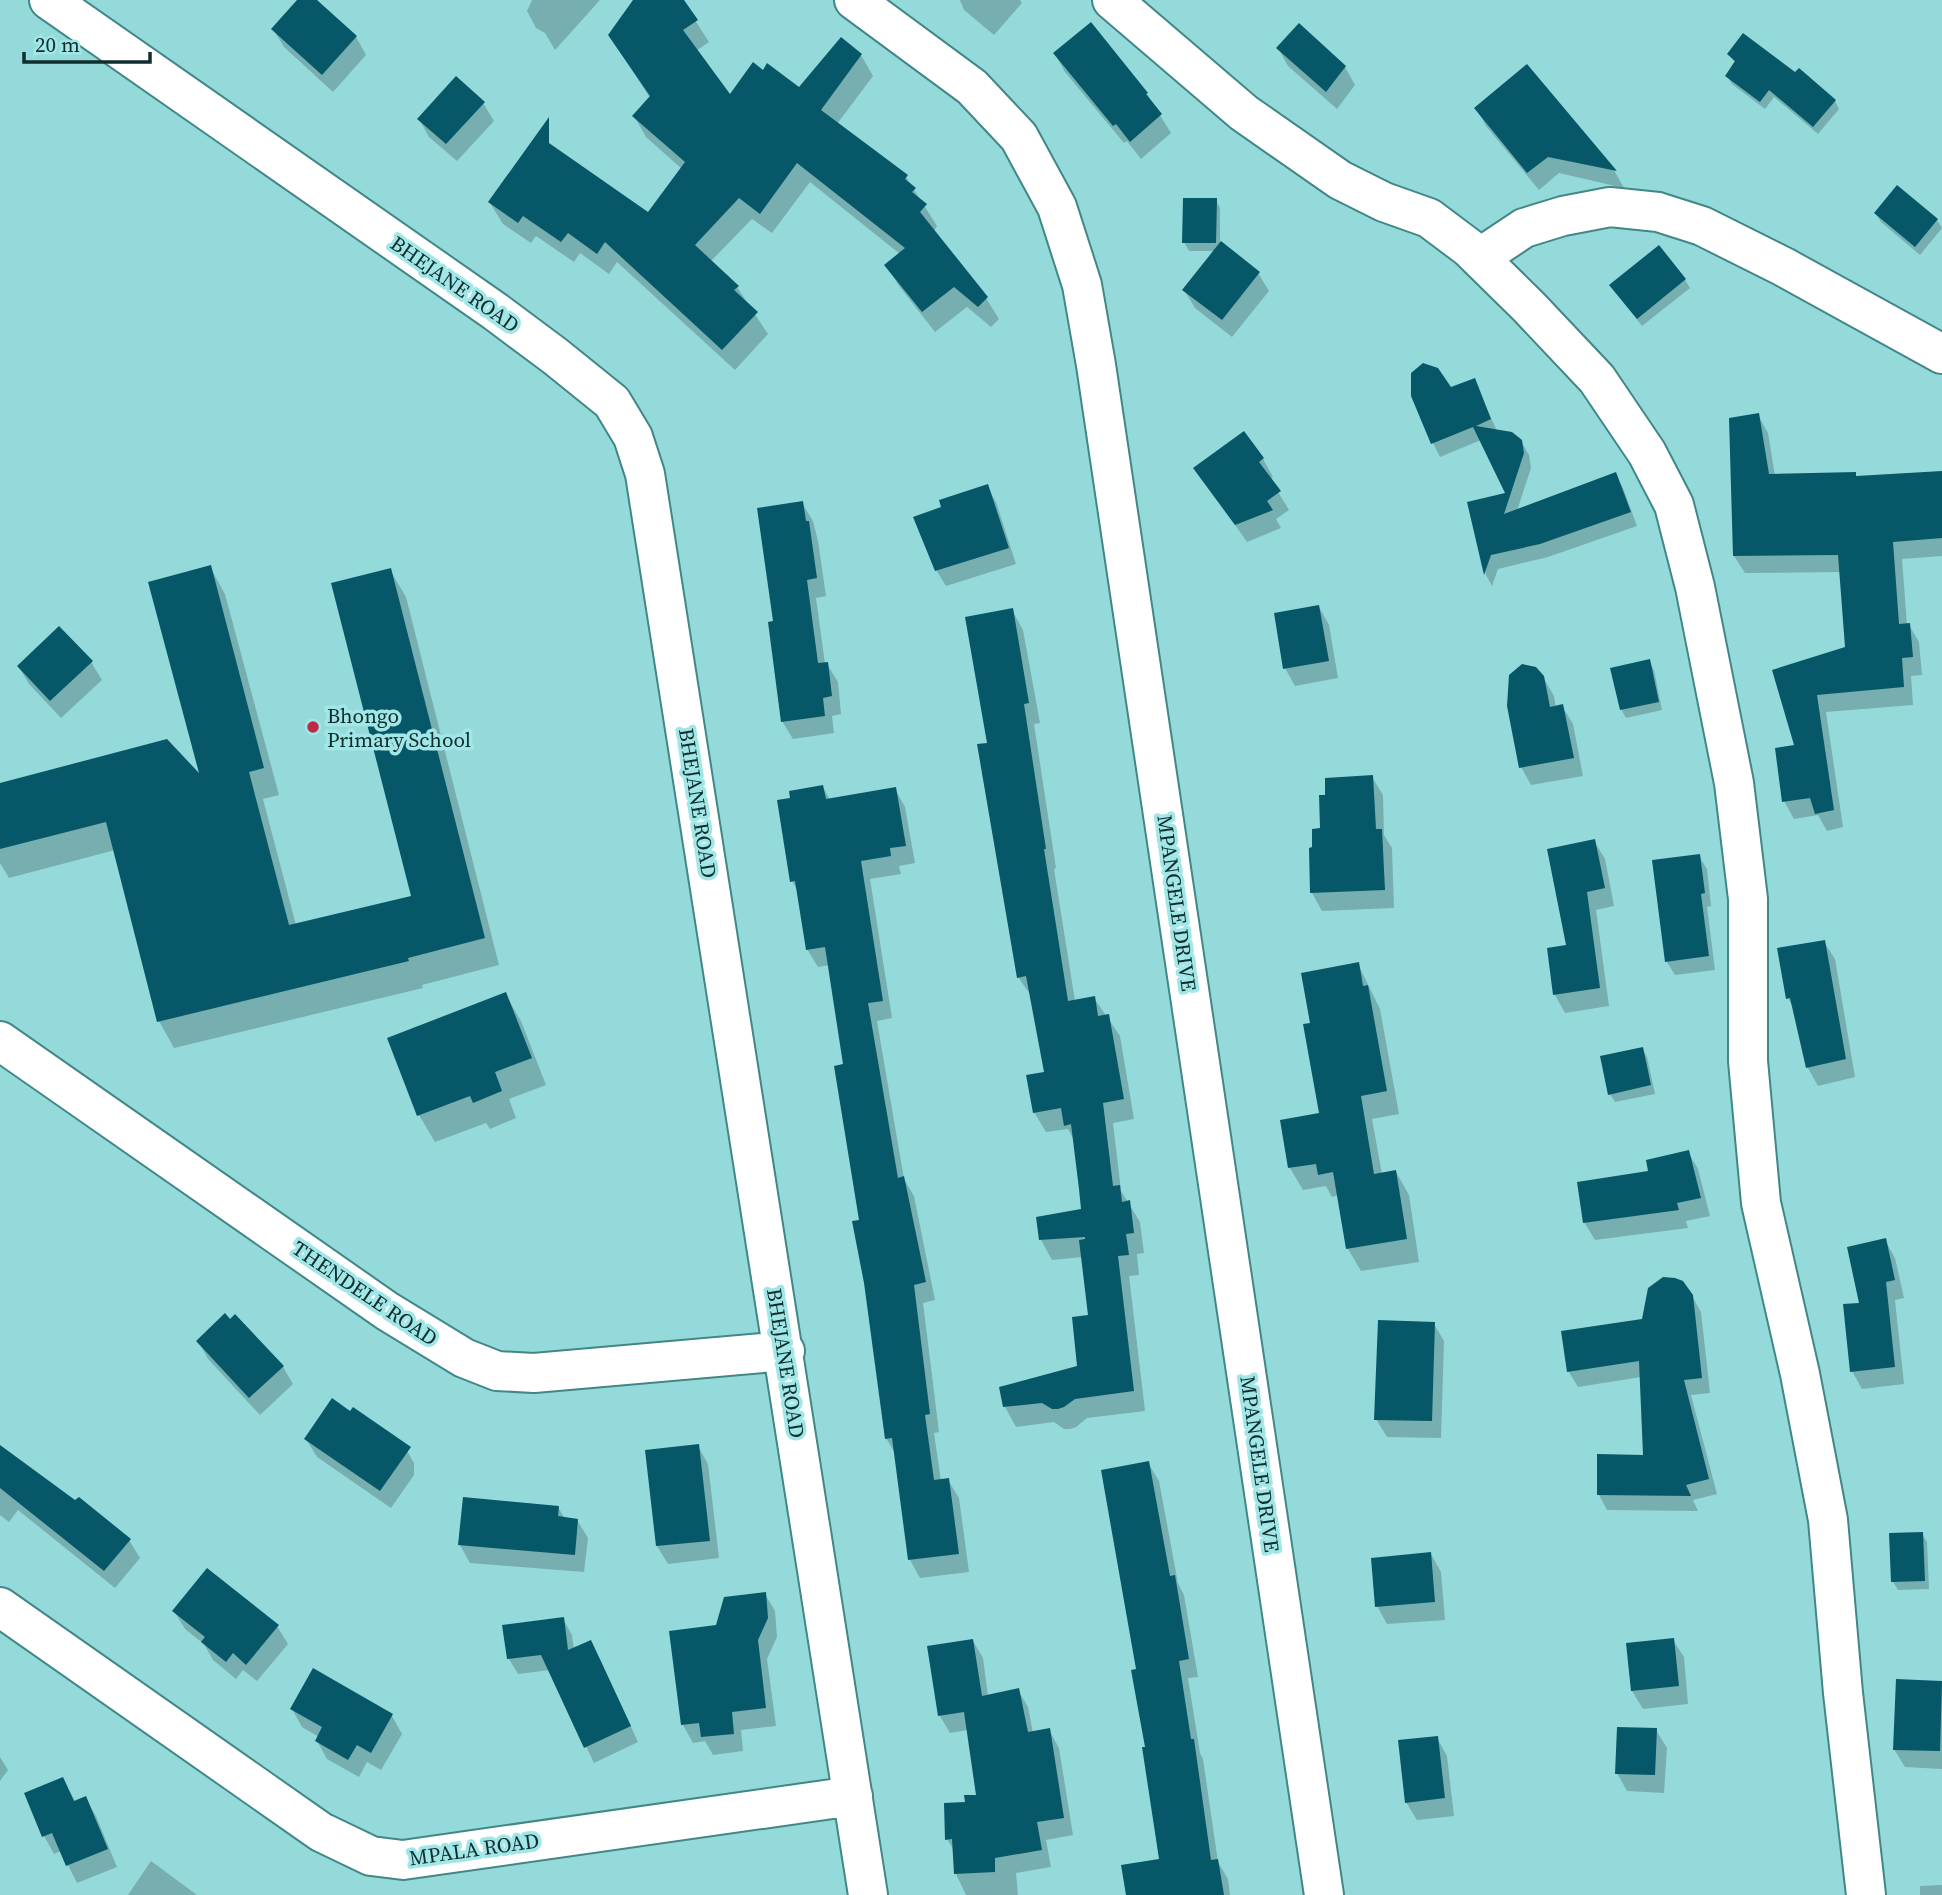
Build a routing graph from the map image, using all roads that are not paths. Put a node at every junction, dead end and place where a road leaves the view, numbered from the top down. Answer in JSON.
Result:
{"nodes":[{"id":1,"x":48,"y":0,"type":"edge"},
{"id":2,"x":854,"y":0,"type":"edge"},
{"id":3,"x":1112,"y":0,"type":"edge"},
{"id":4,"x":1479,"y":258,"type":"junction"},
{"id":5,"x":1942,"y":354,"type":"edge"},
{"id":6,"x":0,"y":1041,"type":"edge"},
{"id":7,"x":785,"y":1351,"type":"junction"},
{"id":8,"x":0,"y":1606,"type":"edge"},
{"id":9,"x":853,"y":1796,"type":"junction"},
{"id":10,"x":868,"y":1895,"type":"edge"},
{"id":11,"x":1324,"y":1895,"type":"edge"},
{"id":12,"x":1866,"y":1895,"type":"edge"}],
"edges":[{"from":1,"to":7,"type":"street","name":"BHEJANE ROAD"},
{"from":2,"to":11,"type":"street","name":"MPANGELE DRIVE"},
{"from":3,"to":4,"type":"street"},
{"from":4,"to":5,"type":"street"},
{"from":4,"to":12,"type":"street"},
{"from":6,"to":7,"type":"street","name":"THENDELE ROAD"},
{"from":7,"to":9,"type":"street","name":"BHEJANE ROAD"},
{"from":8,"to":9,"type":"street","name":"MPALA ROAD"},
{"from":9,"to":10,"type":"street","name":"BHEJANE ROAD"}]}
